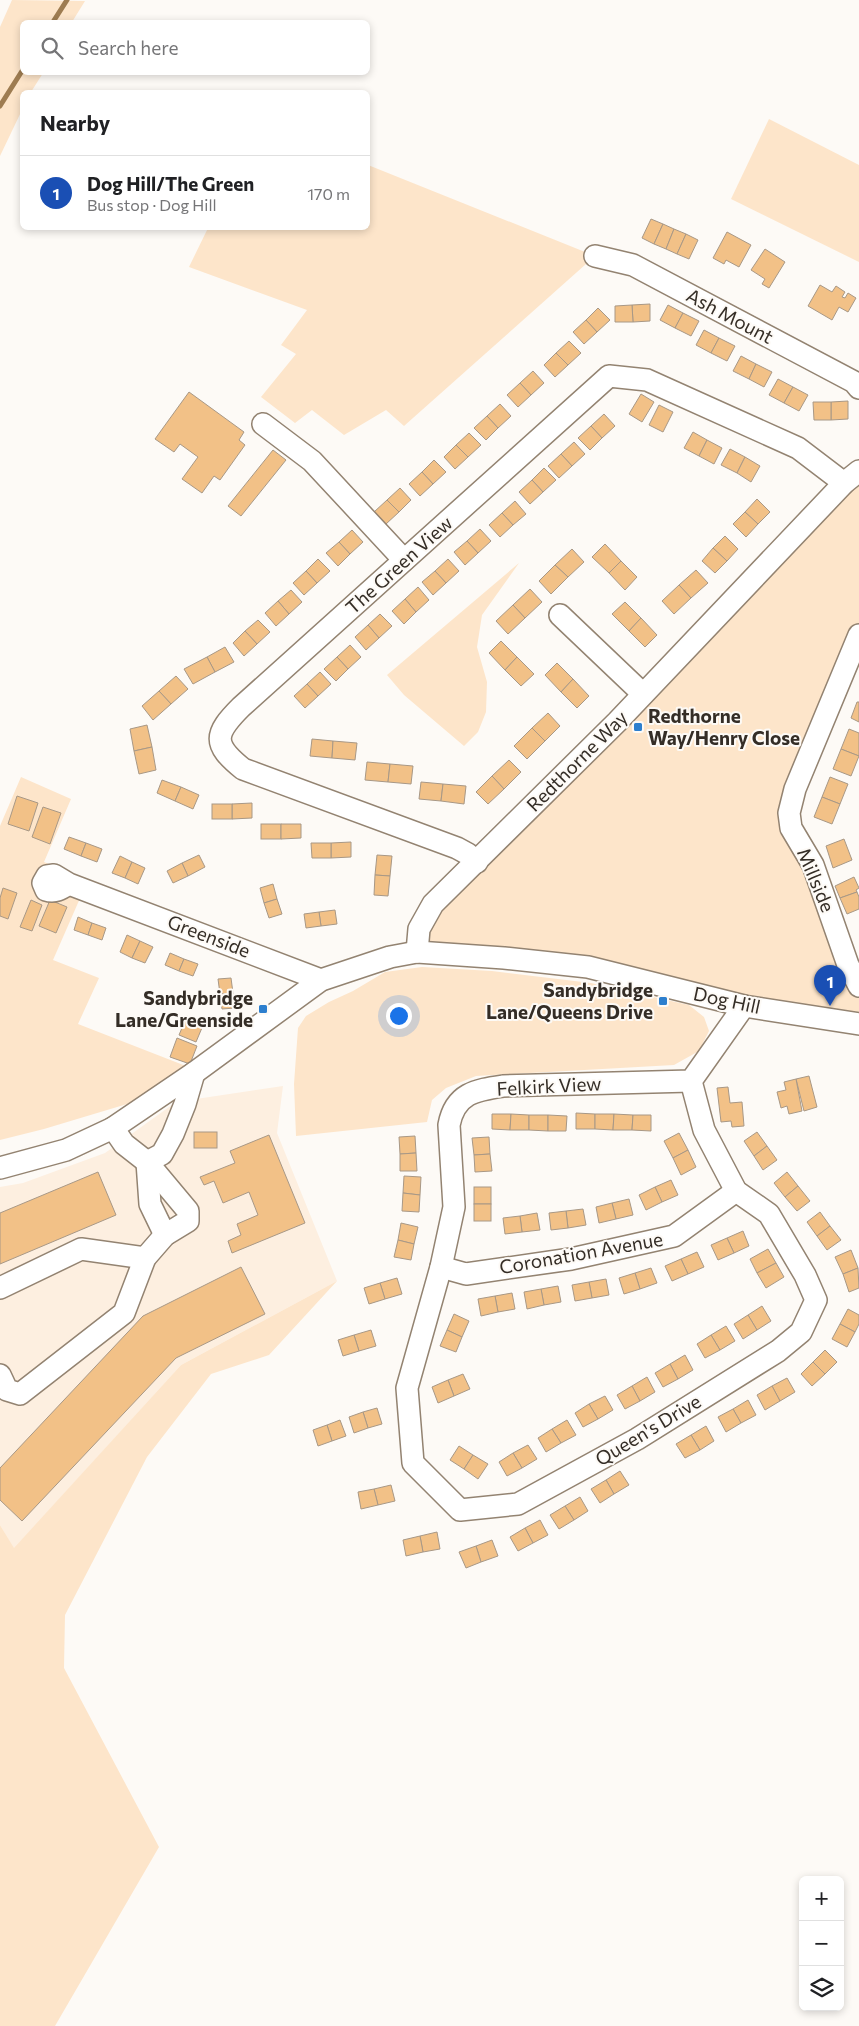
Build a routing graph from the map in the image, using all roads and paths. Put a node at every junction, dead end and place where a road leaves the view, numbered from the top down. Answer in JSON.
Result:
{"nodes":[{"id":1,"x":595,"y":256,"type":"dead end"},
{"id":2,"x":859,"y":388,"type":"edge"},
{"id":3,"x":262,"y":424,"type":"dead end"},
{"id":4,"x":851,"y":477,"type":"edge"},
{"id":5,"x":404,"y":560,"type":"junction"},
{"id":6,"x":560,"y":615,"type":"dead end"},
{"id":7,"x":859,"y":635,"type":"edge"},
{"id":8,"x":643,"y":694,"type":"junction"},
{"id":9,"x":477,"y":862,"type":"junction"},
{"id":10,"x":69,"y":884,"type":"dead end"},
{"id":11,"x":417,"y":952,"type":"junction"},
{"id":12,"x":854,"y":965,"type":"edge"},
{"id":13,"x":321,"y":980,"type":"junction"},
{"id":14,"x":859,"y":986,"type":"edge"},
{"id":15,"x":744,"y":1006,"type":"junction"},
{"id":16,"x":859,"y":1024,"type":"edge"},
{"id":17,"x":194,"y":1073,"type":"junction"},
{"id":18,"x":691,"y":1081,"type":"junction"},
{"id":19,"x":114,"y":1128,"type":"junction"},
{"id":20,"x":147,"y":1162,"type":"junction"},
{"id":21,"x":0,"y":1168,"type":"edge"},
{"id":22,"x":736,"y":1191,"type":"junction"},
{"id":23,"x":165,"y":1235,"type":"junction"},
{"id":24,"x":145,"y":1258,"type":"junction"},
{"id":25,"x":441,"y":1267,"type":"junction"},
{"id":26,"x":0,"y":1288,"type":"edge"},
{"id":27,"x":0,"y":1375,"type":"edge"}],
"edges":[{"from":1,"to":2,"type":"street","name":"Ash Mount"},
{"from":3,"to":5,"type":"street"},
{"from":4,"to":5,"type":"street","name":"The Green View"},
{"from":4,"to":8,"type":"street","name":"Redthorne Way"},
{"from":5,"to":9,"type":"street","name":"The Green View"},
{"from":6,"to":8,"type":"street"},
{"from":7,"to":12,"type":"street","name":"Millside"},
{"from":8,"to":9,"type":"street","name":"Redthorne Way"},
{"from":9,"to":11,"type":"street","name":"Redthorne Way"},
{"from":10,"to":13,"type":"street","name":"Greenside"},
{"from":11,"to":13,"type":"street","name":"Dog Hill"},
{"from":11,"to":15,"type":"street","name":"Dog Hill"},
{"from":12,"to":14,"type":"street","name":"Millside"},
{"from":13,"to":17,"type":"street","name":"Dog Hill"},
{"from":15,"to":16,"type":"street","name":"Dog Hill"},
{"from":15,"to":18,"type":"street"},
{"from":17,"to":19,"type":"street","name":"Dog Hill"},
{"from":17,"to":20,"type":"street"},
{"from":18,"to":22,"type":"street","name":"Queen's Drive"},
{"from":18,"to":25,"type":"street","name":"Felkirk View"},
{"from":19,"to":20,"type":"street"},
{"from":19,"to":21,"type":"street","name":"Dog Hill"},
{"from":20,"to":23,"type":"street"},
{"from":20,"to":23,"type":"street"},
{"from":22,"to":25,"type":"street","name":"Coronation Avenue"},
{"from":22,"to":25,"type":"street","name":"Queen's Drive"},
{"from":23,"to":24,"type":"street"},
{"from":24,"to":26,"type":"street"},
{"from":24,"to":27,"type":"street"}]}
